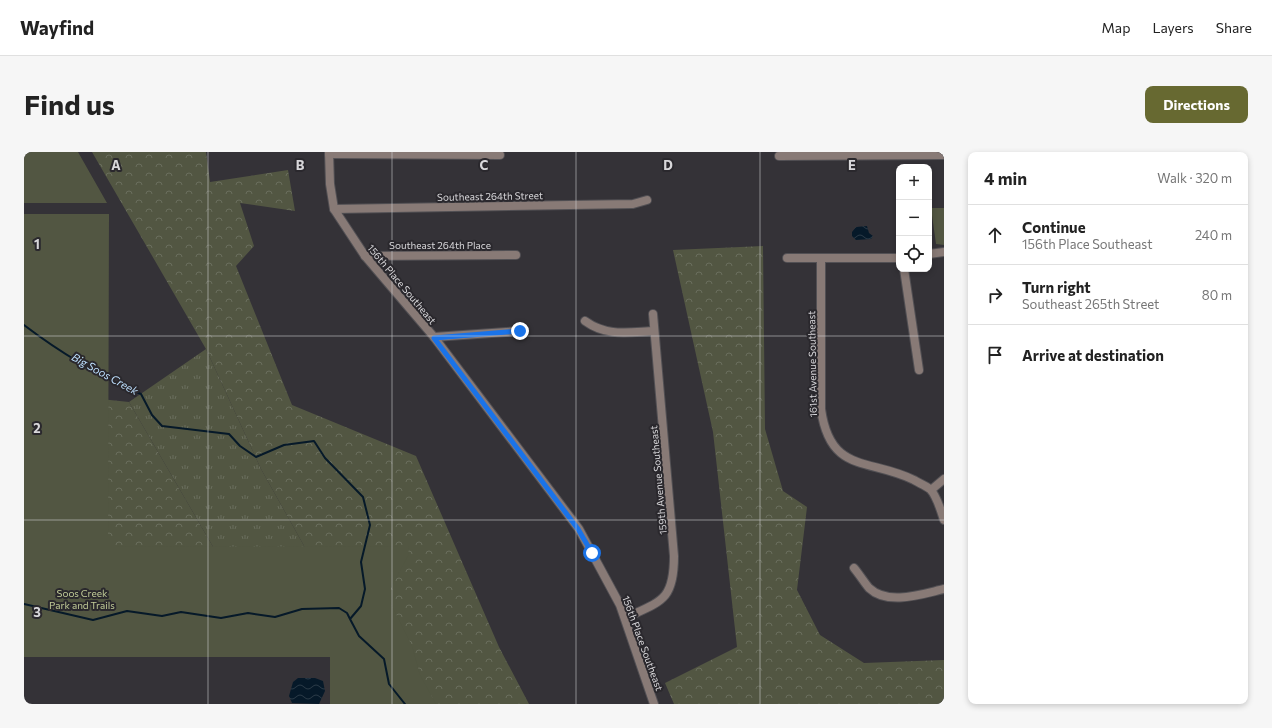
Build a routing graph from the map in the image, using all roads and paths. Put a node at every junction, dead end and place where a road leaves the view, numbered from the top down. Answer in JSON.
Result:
{"nodes":[{"id":1,"x":329,"y":153,"type":"edge"},
{"id":2,"x":500,"y":155,"type":"dead end"},
{"id":3,"x":779,"y":156,"type":"dead end"},
{"id":4,"x":944,"y":156,"type":"edge"},
{"id":5,"x":647,"y":200,"type":"dead end"},
{"id":6,"x":334,"y":209,"type":"junction"},
{"id":7,"x":944,"y":252,"type":"edge"},
{"id":8,"x":932,"y":254,"type":"edge"},
{"id":9,"x":516,"y":255,"type":"dead end"},
{"id":10,"x":365,"y":256,"type":"junction"},
{"id":11,"x":787,"y":258,"type":"dead end"},
{"id":12,"x":896,"y":258,"type":"edge"},
{"id":13,"x":821,"y":259,"type":"junction"},
{"id":14,"x":904,"y":272,"type":"edge"},
{"id":15,"x":653,"y":314,"type":"dead end"},
{"id":16,"x":585,"y":321,"type":"dead end"},
{"id":17,"x":520,"y":331,"type":"dead end"},
{"id":18,"x":654,"y":331,"type":"junction"},
{"id":19,"x":434,"y":338,"type":"junction"},
{"id":20,"x":919,"y":370,"type":"dead end"},
{"id":21,"x":944,"y":479,"type":"edge"},
{"id":22,"x":930,"y":490,"type":"junction"},
{"id":23,"x":944,"y":520,"type":"edge"},
{"id":24,"x":854,"y":568,"type":"dead end"},
{"id":25,"x":944,"y":589,"type":"edge"},
{"id":26,"x":625,"y":618,"type":"junction"},
{"id":27,"x":654,"y":704,"type":"edge"}],
"edges":[{"from":1,"to":2,"type":"street"},
{"from":1,"to":6,"type":"street","name":"156th Place Southeast"},
{"from":3,"to":4,"type":"street"},
{"from":5,"to":6,"type":"street","name":"Southeast 264th Street"},
{"from":6,"to":10,"type":"street","name":"156th Place Southeast"},
{"from":7,"to":8,"type":"street"},
{"from":9,"to":10,"type":"street","name":"Southeast 264th Place"},
{"from":10,"to":19,"type":"street","name":"156th Place Southeast"},
{"from":11,"to":13,"type":"street"},
{"from":12,"to":13,"type":"street"},
{"from":13,"to":22,"type":"street","name":"161st Avenue Southeast"},
{"from":14,"to":20,"type":"street"},
{"from":15,"to":18,"type":"street","name":"159th Avenue Southeast"},
{"from":16,"to":18,"type":"street"},
{"from":17,"to":19,"type":"street"},
{"from":18,"to":26,"type":"street","name":"159th Avenue Southeast"},
{"from":19,"to":26,"type":"street","name":"156th Place Southeast"},
{"from":21,"to":22,"type":"street"},
{"from":22,"to":23,"type":"street"},
{"from":24,"to":25,"type":"street"},
{"from":26,"to":27,"type":"street","name":"156th Place Southeast"}]}
